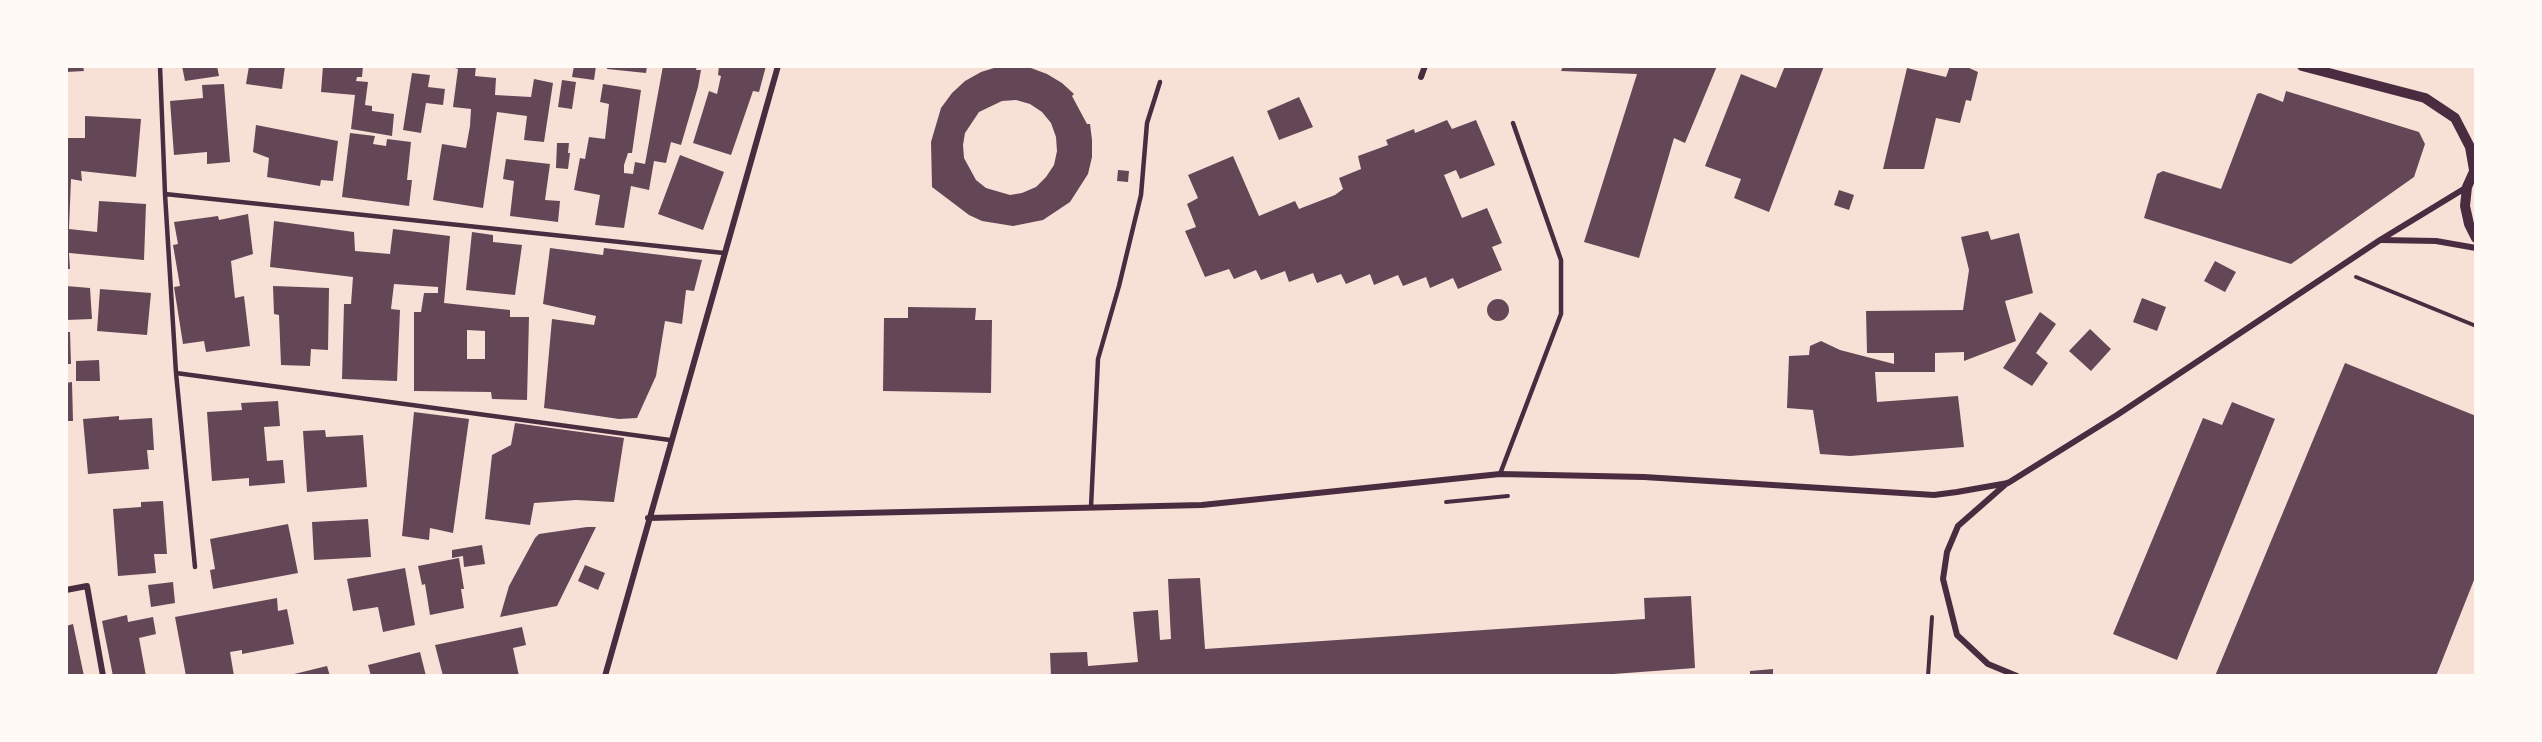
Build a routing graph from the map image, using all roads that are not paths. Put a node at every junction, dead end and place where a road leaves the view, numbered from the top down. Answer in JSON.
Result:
{"nodes":[{"id":1,"x":160,"y":66,"type":"edge"},
{"id":2,"x":778,"y":66,"type":"edge"},
{"id":3,"x":1425,"y":66,"type":"edge"},
{"id":4,"x":2302,"y":66,"type":"edge"},
{"id":5,"x":1420,"y":77,"type":"dead end"},
{"id":6,"x":1160,"y":82,"type":"dead end"},
{"id":7,"x":1513,"y":123,"type":"dead end"},
{"id":8,"x":2475,"y":168,"type":"edge"},
{"id":9,"x":2467,"y":187,"type":"junction"},
{"id":10,"x":165,"y":194,"type":"junction"},
{"id":11,"x":2476,"y":238,"type":"edge"},
{"id":12,"x":2380,"y":240,"type":"junction"},
{"id":13,"x":2476,"y":249,"type":"edge"},
{"id":14,"x":724,"y":253,"type":"junction"},
{"id":15,"x":176,"y":373,"type":"junction"},
{"id":16,"x":670,"y":440,"type":"junction"},
{"id":17,"x":1500,"y":474,"type":"junction"},
{"id":18,"x":2008,"y":483,"type":"junction"},
{"id":19,"x":1091,"y":507,"type":"junction"},
{"id":20,"x":648,"y":518,"type":"junction"},
{"id":21,"x":195,"y":567,"type":"dead end"},
{"id":22,"x":66,"y":590,"type":"edge"},
{"id":23,"x":104,"y":676,"type":"edge"},
{"id":24,"x":605,"y":676,"type":"edge"},
{"id":25,"x":2018,"y":676,"type":"edge"}],
"edges":[{"from":1,"to":10,"type":"lane"},
{"from":2,"to":14,"type":"street"},
{"from":3,"to":5,"type":"street"},
{"from":4,"to":8,"type":"street"},
{"from":6,"to":19,"type":"lane"},
{"from":7,"to":17,"type":"lane"},
{"from":8,"to":9,"type":"street"},
{"from":9,"to":11,"type":"street"},
{"from":9,"to":12,"type":"street"},
{"from":10,"to":14,"type":"lane"},
{"from":10,"to":15,"type":"lane"},
{"from":12,"to":13,"type":"street"},
{"from":12,"to":18,"type":"street"},
{"from":14,"to":16,"type":"street"},
{"from":15,"to":16,"type":"lane"},
{"from":15,"to":21,"type":"lane"},
{"from":16,"to":20,"type":"street"},
{"from":17,"to":18,"type":"street"},
{"from":17,"to":19,"type":"street"},
{"from":18,"to":25,"type":"street"},
{"from":19,"to":20,"type":"street"},
{"from":20,"to":24,"type":"street"},
{"from":22,"to":23,"type":"street"}]}
